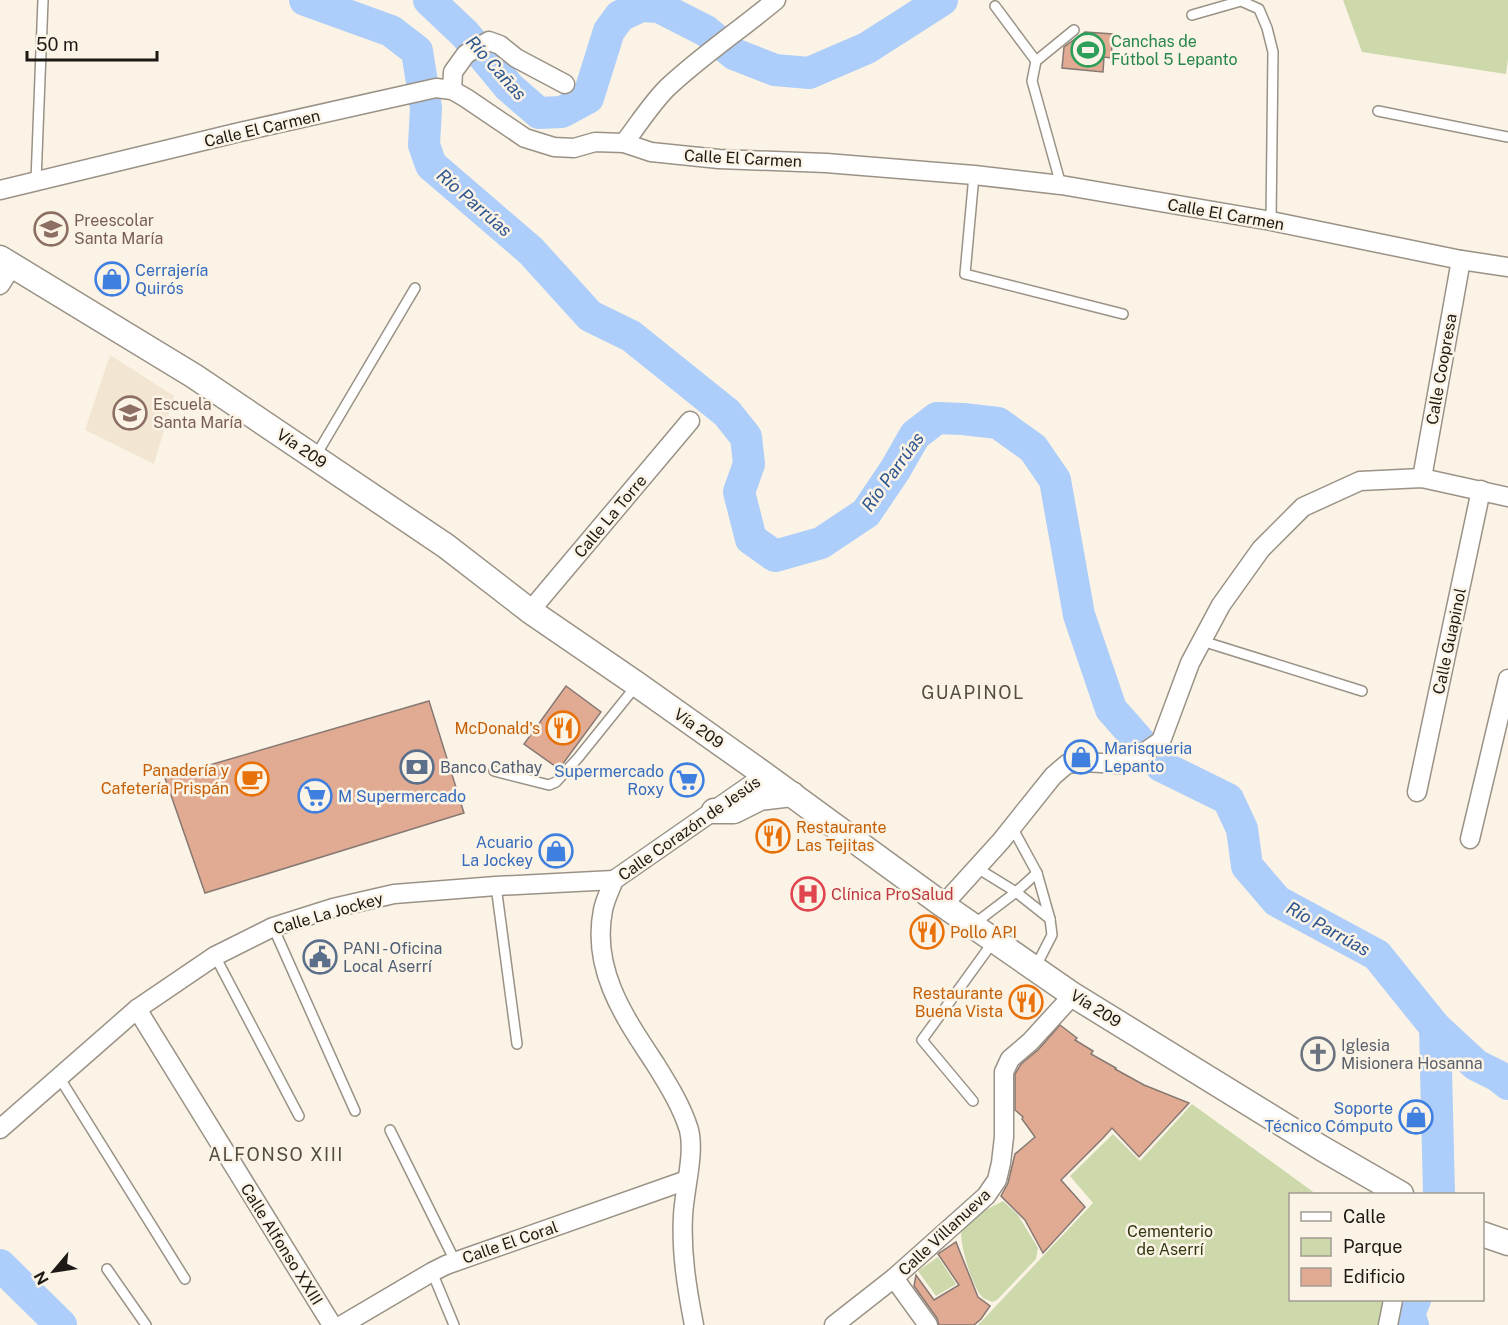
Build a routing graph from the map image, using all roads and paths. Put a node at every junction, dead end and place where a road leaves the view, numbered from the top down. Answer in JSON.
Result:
{"nodes":[{"id":1,"x":43,"y":0,"type":"edge"},
{"id":2,"x":776,"y":0,"type":"edge"},
{"id":3,"x":995,"y":6,"type":"dead end"},
{"id":4,"x":1192,"y":15,"type":"dead end"},
{"id":5,"x":1074,"y":30,"type":"dead end"},
{"id":6,"x":1036,"y":61,"type":"junction"},
{"id":7,"x":565,"y":84,"type":"dead end"},
{"id":8,"x":444,"y":89,"type":"junction"},
{"id":9,"x":1378,"y":111,"type":"dead end"},
{"id":10,"x":1508,"y":137,"type":"edge"},
{"id":11,"x":624,"y":143,"type":"junction"},
{"id":12,"x":974,"y":175,"type":"junction"},
{"id":13,"x":36,"y":181,"type":"junction"},
{"id":14,"x":1060,"y":185,"type":"junction"},
{"id":15,"x":0,"y":190,"type":"edge"},
{"id":16,"x":1270,"y":221,"type":"junction"},
{"id":17,"x":1461,"y":260,"type":"junction"},
{"id":18,"x":1508,"y":267,"type":"edge"},
{"id":19,"x":4,"y":269,"type":"edge"},
{"id":20,"x":415,"y":288,"type":"dead end"},
{"id":21,"x":1123,"y":314,"type":"dead end"},
{"id":22,"x":690,"y":421,"type":"dead end"},
{"id":23,"x":315,"y":457,"type":"junction"},
{"id":24,"x":1422,"y":478,"type":"junction"},
{"id":25,"x":1481,"y":490,"type":"junction"},
{"id":26,"x":1508,"y":497,"type":"edge"},
{"id":27,"x":530,"y":611,"type":"junction"},
{"id":28,"x":1202,"y":641,"type":"junction"},
{"id":29,"x":1508,"y":679,"type":"edge"},
{"id":30,"x":638,"y":685,"type":"junction"},
{"id":31,"x":1362,"y":691,"type":"dead end"},
{"id":32,"x":494,"y":771,"type":"dead end"},
{"id":33,"x":765,"y":775,"type":"junction"},
{"id":34,"x":1417,"y":792,"type":"dead end"},
{"id":35,"x":792,"y":794,"type":"junction"},
{"id":36,"x":714,"y":811,"type":"junction"},
{"id":37,"x":1012,"y":826,"type":"junction"},
{"id":38,"x":1470,"y":839,"type":"dead end"},
{"id":39,"x":977,"y":868,"type":"junction"},
{"id":40,"x":1037,"y":873,"type":"junction"},
{"id":41,"x":614,"y":880,"type":"junction"},
{"id":42,"x":496,"y":886,"type":"junction"},
{"id":43,"x":1016,"y":892,"type":"junction"},
{"id":44,"x":943,"y":905,"type":"junction"},
{"id":45,"x":1050,"y":919,"type":"junction"},
{"id":46,"x":973,"y":925,"type":"junction"},
{"id":47,"x":273,"y":927,"type":"junction"},
{"id":48,"x":994,"y":940,"type":"junction"},
{"id":49,"x":215,"y":957,"type":"junction"},
{"id":50,"x":1035,"y":968,"type":"junction"},
{"id":51,"x":1073,"y":995,"type":"junction"},
{"id":52,"x":137,"y":1009,"type":"junction"},
{"id":53,"x":517,"y":1044,"type":"dead end"},
{"id":54,"x":59,"y":1077,"type":"junction"},
{"id":55,"x":973,"y":1101,"type":"dead end"},
{"id":56,"x":355,"y":1111,"type":"dead end"},
{"id":57,"x":299,"y":1116,"type":"dead end"},
{"id":58,"x":0,"y":1129,"type":"edge"},
{"id":59,"x":390,"y":1130,"type":"dead end"},
{"id":60,"x":687,"y":1180,"type":"junction"},
{"id":61,"x":1399,"y":1193,"type":"edge"},
{"id":62,"x":1484,"y":1235,"type":"edge"},
{"id":63,"x":1508,"y":1243,"type":"edge"},
{"id":64,"x":455,"y":1261,"type":"junction"},
{"id":65,"x":107,"y":1269,"type":"dead end"},
{"id":66,"x":432,"y":1272,"type":"junction"},
{"id":67,"x":894,"y":1278,"type":"junction"},
{"id":68,"x":184,"y":1279,"type":"dead end"},
{"id":69,"x":1393,"y":1301,"type":"edge"},
{"id":70,"x":146,"y":1325,"type":"edge"},
{"id":71,"x":332,"y":1325,"type":"edge"},
{"id":72,"x":342,"y":1325,"type":"edge"},
{"id":73,"x":454,"y":1325,"type":"edge"},
{"id":74,"x":694,"y":1325,"type":"edge"},
{"id":75,"x":834,"y":1325,"type":"edge"},
{"id":76,"x":928,"y":1325,"type":"edge"},
{"id":77,"x":1388,"y":1325,"type":"edge"}],
"edges":[{"from":1,"to":13,"type":"lane"},
{"from":2,"to":11,"type":"street"},
{"from":3,"to":6,"type":"lane"},
{"from":4,"to":16,"type":"lane"},
{"from":5,"to":6,"type":"lane"},
{"from":6,"to":14,"type":"lane"},
{"from":7,"to":8,"type":"street"},
{"from":8,"to":11,"type":"street","name":"Calle El Carmen"},
{"from":8,"to":13,"type":"street","name":"Calle El Carmen"},
{"from":9,"to":10,"type":"lane"},
{"from":11,"to":12,"type":"street","name":"Calle El Carmen"},
{"from":12,"to":14,"type":"street","name":"Calle El Carmen"},
{"from":12,"to":21,"type":"lane"},
{"from":13,"to":15,"type":"street","name":"Calle El Carmen"},
{"from":14,"to":16,"type":"street","name":"Calle El Carmen"},
{"from":16,"to":17,"type":"street","name":"Calle El Carmen"},
{"from":17,"to":18,"type":"street","name":"Calle El Carmen"},
{"from":17,"to":24,"type":"street","name":"Calle Coopresa"},
{"from":19,"to":23,"type":"main road","name":"Vía 209"},
{"from":20,"to":23,"type":"lane"},
{"from":22,"to":27,"type":"street","name":"Calle La Torre"},
{"from":23,"to":27,"type":"main road","name":"Vía 209"},
{"from":24,"to":25,"type":"street"},
{"from":24,"to":28,"type":"street"},
{"from":25,"to":26,"type":"street"},
{"from":25,"to":34,"type":"street","name":"Calle Guapinol"},
{"from":27,"to":30,"type":"main road","name":"Vía 209"},
{"from":28,"to":31,"type":"lane"},
{"from":28,"to":37,"type":"street"},
{"from":29,"to":38,"type":"street"},
{"from":30,"to":32,"type":"lane"},
{"from":30,"to":33,"type":"main road","name":"Vía 209"},
{"from":33,"to":35,"type":"main road","name":"Vía 209"},
{"from":33,"to":36,"type":"street","name":"Calle Corazón de Jesús"},
{"from":35,"to":36,"type":"main road"},
{"from":35,"to":44,"type":"main road","name":"Vía 209"},
{"from":36,"to":41,"type":"street","name":"Calle Corazón de Jesús"},
{"from":37,"to":39,"type":"street"},
{"from":37,"to":40,"type":"lane"},
{"from":39,"to":43,"type":"lane"},
{"from":39,"to":44,"type":"street"},
{"from":40,"to":43,"type":"lane"},
{"from":40,"to":45,"type":"lane"},
{"from":41,"to":42,"type":"street","name":"Calle La Jockey"},
{"from":41,"to":60,"type":"street","name":"Calle Corazón de Jesús"},
{"from":42,"to":47,"type":"street","name":"Calle La Jockey"},
{"from":42,"to":53,"type":"lane"},
{"from":43,"to":45,"type":"lane"},
{"from":43,"to":46,"type":"lane"},
{"from":44,"to":46,"type":"main road","name":"Vía 209"},
{"from":45,"to":50,"type":"lane"},
{"from":46,"to":48,"type":"main road","name":"Vía 209"},
{"from":47,"to":49,"type":"street","name":"Calle La Jockey"},
{"from":47,"to":56,"type":"lane"},
{"from":48,"to":50,"type":"main road","name":"Vía 209"},
{"from":48,"to":55,"type":"lane"},
{"from":49,"to":52,"type":"street","name":"Calle La Jockey"},
{"from":49,"to":57,"type":"lane"},
{"from":50,"to":51,"type":"main road","name":"Vía 209"},
{"from":51,"to":61,"type":"main road","name":"Vía 209"},
{"from":51,"to":67,"type":"street","name":"Calle Villanueva"},
{"from":52,"to":54,"type":"street","name":"Calle La Jockey"},
{"from":52,"to":71,"type":"street","name":"Calle Alfonso XXIII"},
{"from":54,"to":58,"type":"street","name":"Calle La Jockey"},
{"from":54,"to":68,"type":"lane"},
{"from":59,"to":64,"type":"lane"},
{"from":60,"to":64,"type":"street","name":"Calle El Coral"},
{"from":60,"to":74,"type":"street","name":"Calle Corazón de Jesús"},
{"from":62,"to":63,"type":"main road"},
{"from":64,"to":66,"type":"street","name":"Calle El Coral"},
{"from":65,"to":70,"type":"lane"},
{"from":66,"to":72,"type":"street","name":"Calle El Coral"},
{"from":66,"to":73,"type":"lane"},
{"from":67,"to":75,"type":"street","name":"Calle Villanueva"},
{"from":67,"to":76,"type":"street"},
{"from":69,"to":77,"type":"street"}]}
